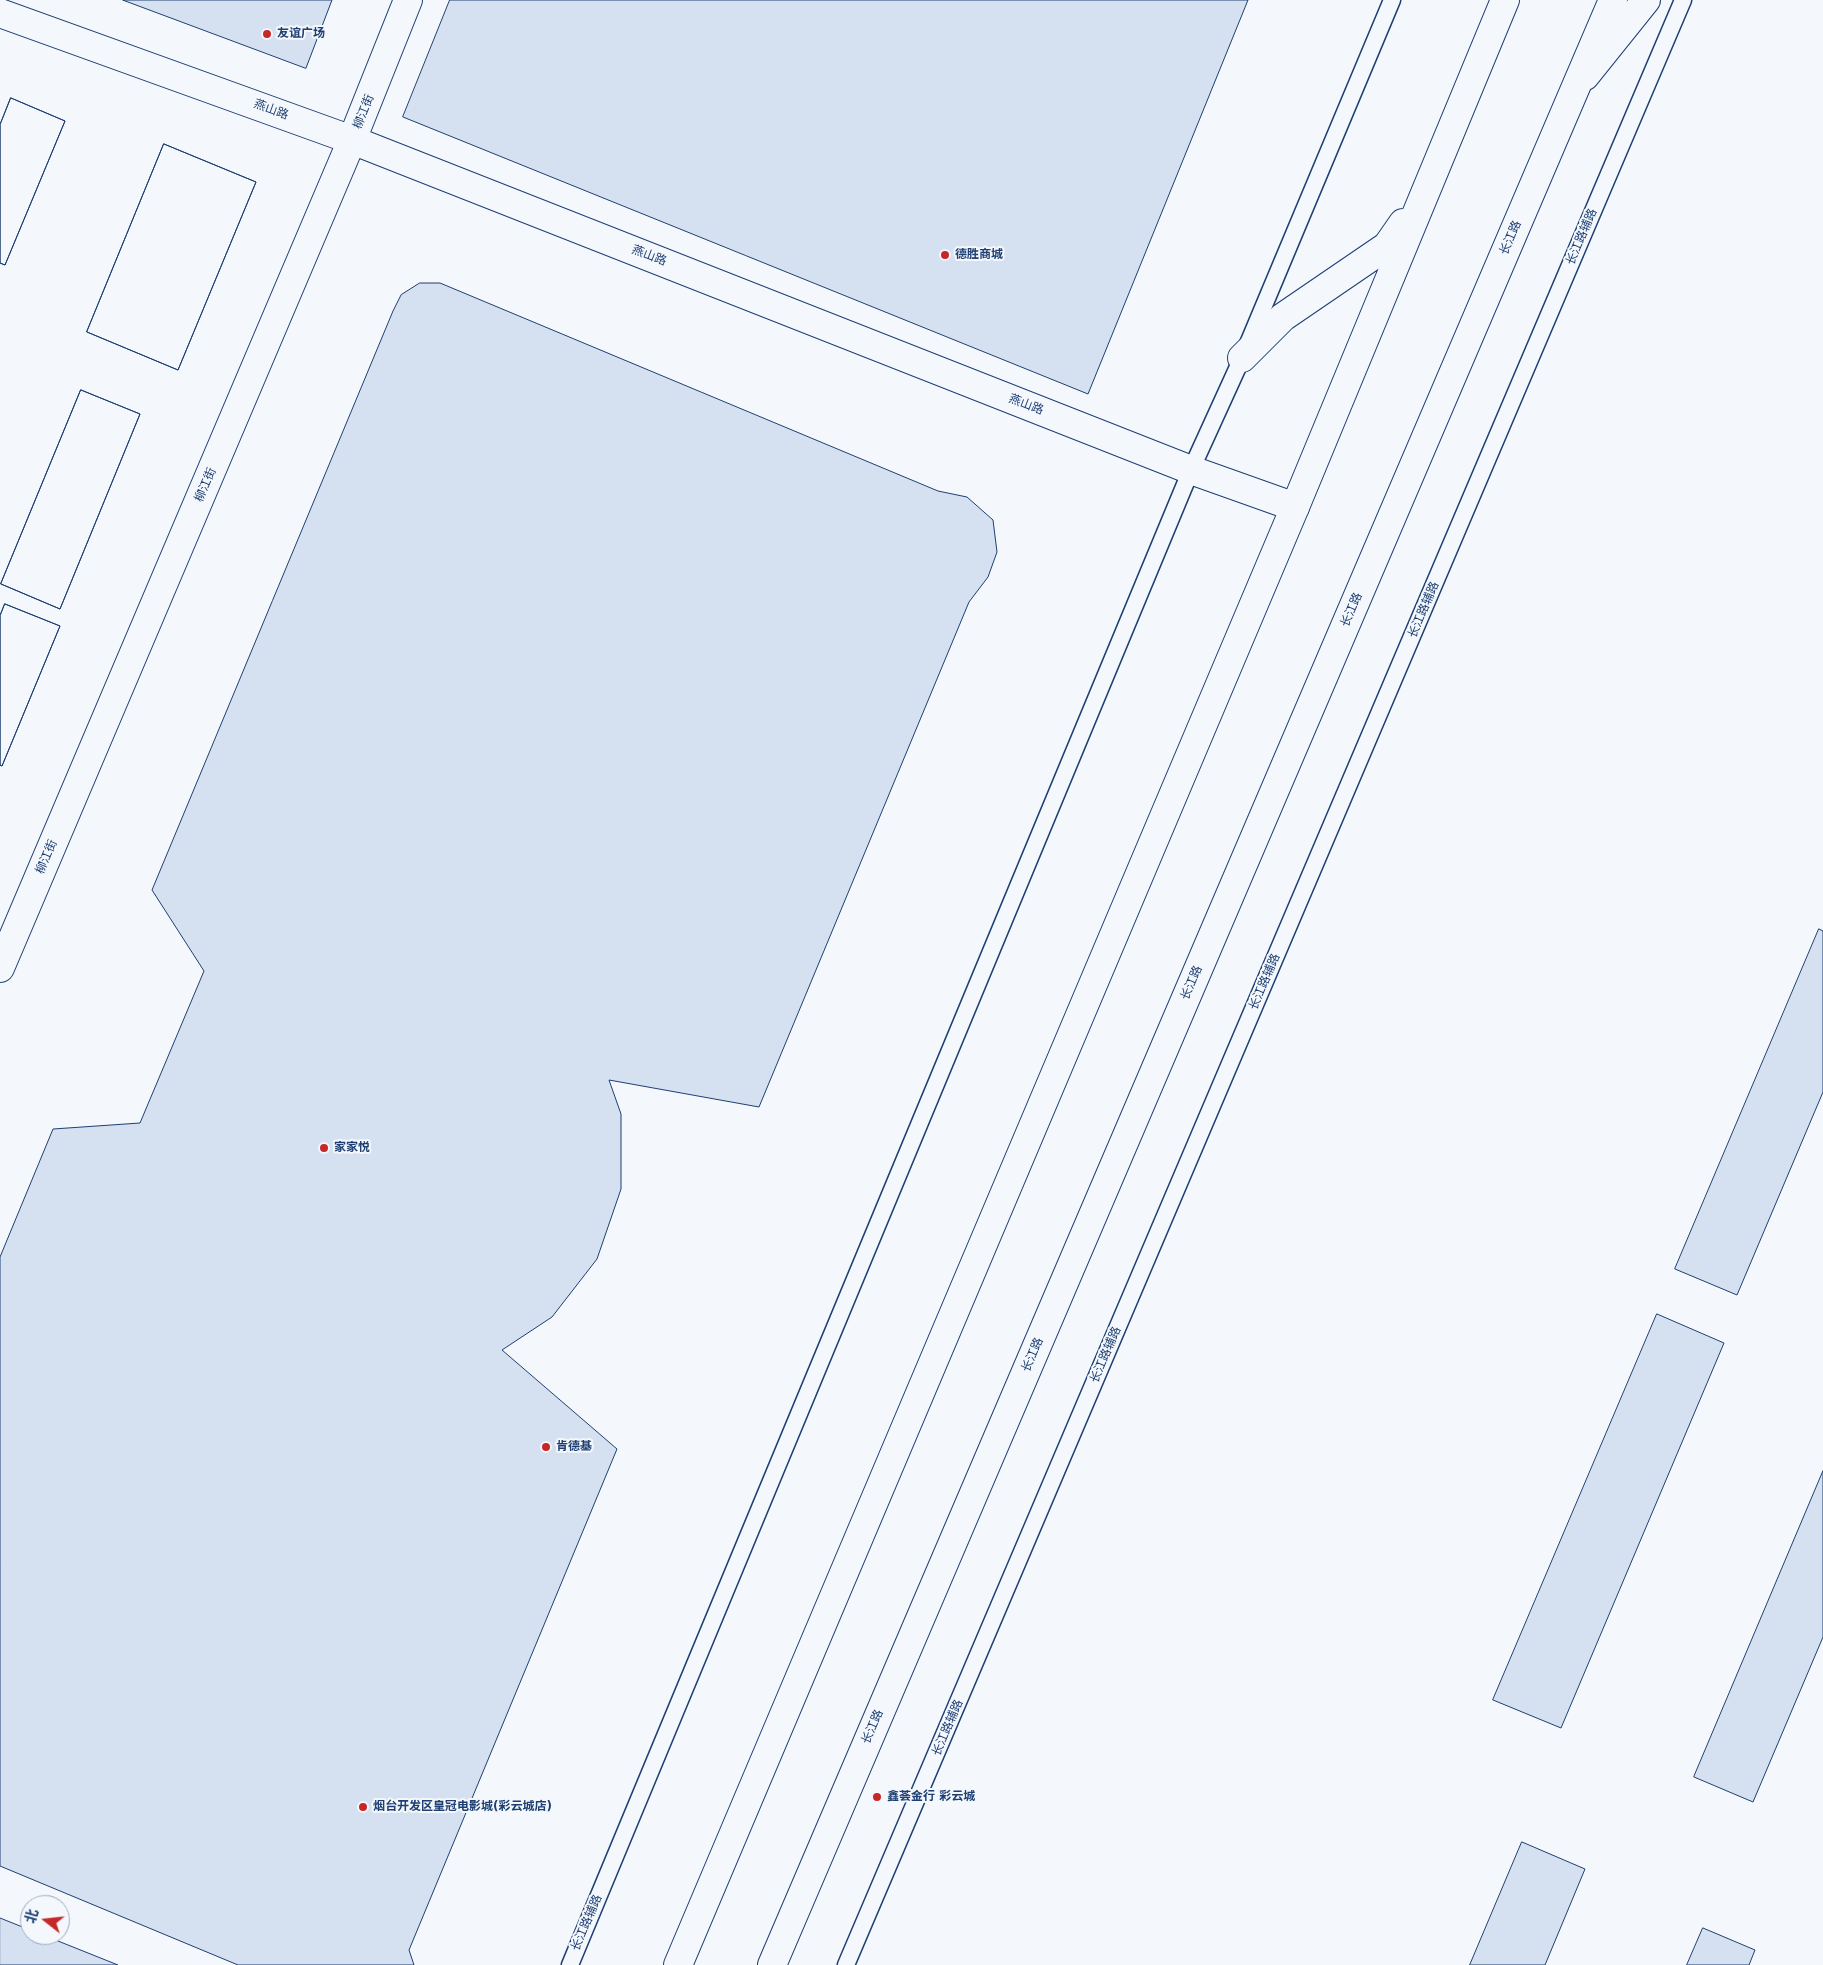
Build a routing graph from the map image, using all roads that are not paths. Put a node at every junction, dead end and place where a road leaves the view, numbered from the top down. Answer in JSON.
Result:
{"nodes":[{"id":1,"x":408,"y":0,"type":"edge"},
{"id":2,"x":1392,"y":0,"type":"edge"},
{"id":3,"x":1505,"y":0,"type":"edge"},
{"id":4,"x":1613,"y":0,"type":"edge"},
{"id":5,"x":1646,"y":0,"type":"edge"},
{"id":6,"x":1683,"y":0,"type":"edge"},
{"id":7,"x":0,"y":12,"type":"edge"},
{"id":8,"x":1575,"y":89,"type":"junction"},
{"id":9,"x":352,"y":140,"type":"junction"},
{"id":10,"x":1424,"y":194,"type":"junction"},
{"id":11,"x":1242,"y":358,"type":"junction"},
{"id":12,"x":1191,"y":470,"type":"junction"},
{"id":13,"x":1295,"y":506,"type":"junction"},
{"id":14,"x":0,"y":968,"type":"edge"},
{"id":15,"x":570,"y":1965,"type":"edge"},
{"id":16,"x":678,"y":1965,"type":"edge"},
{"id":17,"x":772,"y":1965,"type":"edge"},
{"id":18,"x":846,"y":1965,"type":"edge"}],
"edges":[{"from":1,"to":9,"type":"main road","name":"柳江街"},
{"from":2,"to":11,"type":"lane","name":"长江路辅路"},
{"from":3,"to":10,"type":"main road"},
{"from":4,"to":8,"type":"main road","name":"长江路"},
{"from":5,"to":8,"type":"main road"},
{"from":6,"to":18,"type":"lane","name":"长江路辅路"},
{"from":7,"to":9,"type":"main road","name":"燕山路"},
{"from":8,"to":17,"type":"main road","name":"长江路"},
{"from":9,"to":12,"type":"main road","name":"燕山路"},
{"from":9,"to":14,"type":"main road","name":"柳江街"},
{"from":10,"to":11,"type":"main road"},
{"from":10,"to":13,"type":"main road"},
{"from":11,"to":12,"type":"lane","name":"长江路辅路"},
{"from":12,"to":13,"type":"main road","name":"燕山路"},
{"from":12,"to":15,"type":"lane","name":"长江路辅路"},
{"from":13,"to":16,"type":"main road"}]}
